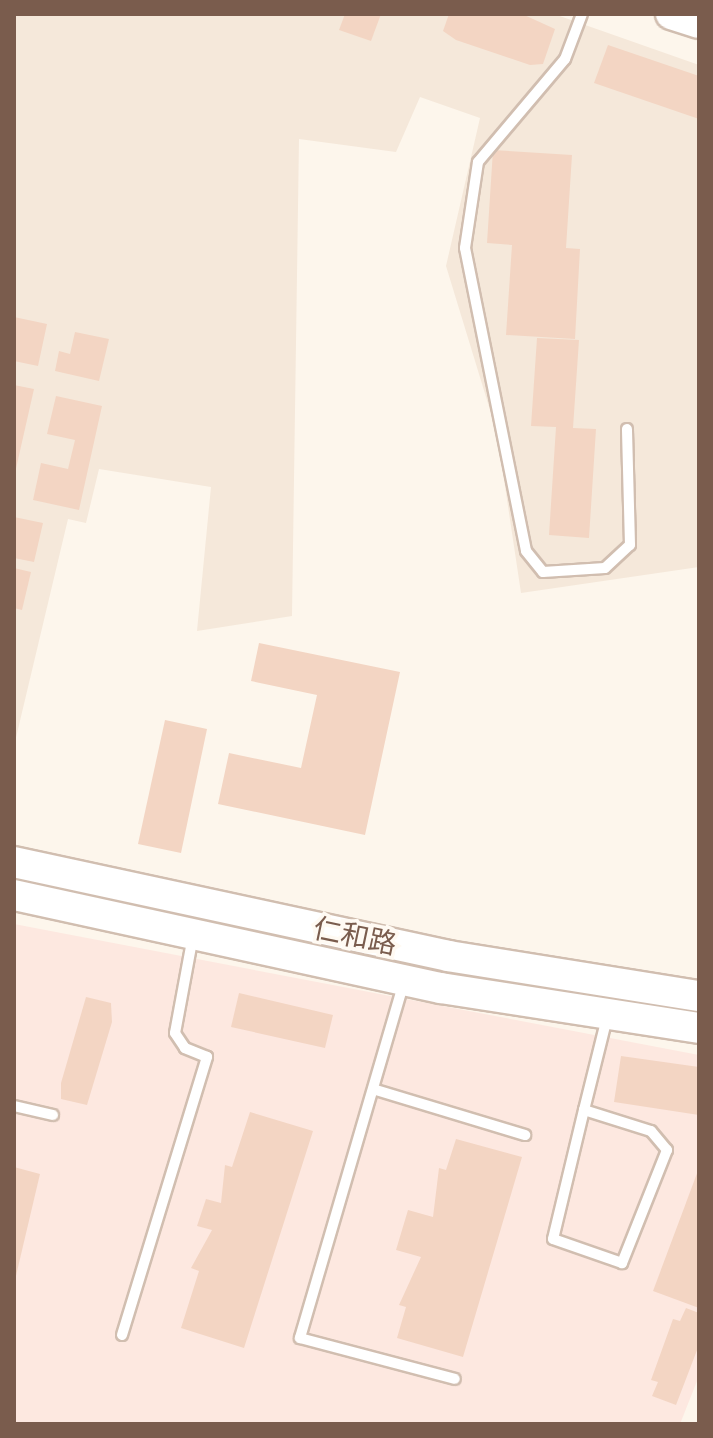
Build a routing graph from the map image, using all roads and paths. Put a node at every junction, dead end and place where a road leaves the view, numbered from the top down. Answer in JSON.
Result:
{"nodes":[{"id":1,"x":582,"y":14,"type":"edge"},
{"id":2,"x":671,"y":14,"type":"edge"},
{"id":3,"x":699,"y":23,"type":"edge"},
{"id":4,"x":627,"y":429,"type":"dead end"},
{"id":5,"x":14,"y":862,"type":"edge"},
{"id":6,"x":14,"y":895,"type":"edge"},
{"id":7,"x":194,"y":934,"type":"junction"},
{"id":8,"x":405,"y":980,"type":"junction"},
{"id":9,"x":699,"y":996,"type":"edge"},
{"id":10,"x":607,"y":1015,"type":"junction"},
{"id":11,"x":699,"y":1028,"type":"edge"},
{"id":12,"x":376,"y":1090,"type":"junction"},
{"id":13,"x":14,"y":1106,"type":"edge"},
{"id":14,"x":584,"y":1110,"type":"junction"},
{"id":15,"x":53,"y":1115,"type":"dead end"},
{"id":16,"x":525,"y":1135,"type":"dead end"},
{"id":17,"x":122,"y":1335,"type":"dead end"},
{"id":18,"x":455,"y":1379,"type":"dead end"}],
"edges":[{"from":1,"to":4,"type":"lane"},
{"from":2,"to":3,"type":"main road"},
{"from":5,"to":9,"type":"main road","name":"仁和路"},
{"from":6,"to":7,"type":"main road","name":"仁和路"},
{"from":7,"to":8,"type":"main road","name":"仁和路"},
{"from":7,"to":17,"type":"lane"},
{"from":8,"to":10,"type":"main road","name":"仁和路"},
{"from":8,"to":12,"type":"lane"},
{"from":10,"to":11,"type":"main road","name":"仁和路"},
{"from":10,"to":14,"type":"lane"},
{"from":12,"to":16,"type":"lane"},
{"from":12,"to":18,"type":"lane"},
{"from":13,"to":15,"type":"lane"},
{"from":14,"to":14,"type":"lane"}]}
